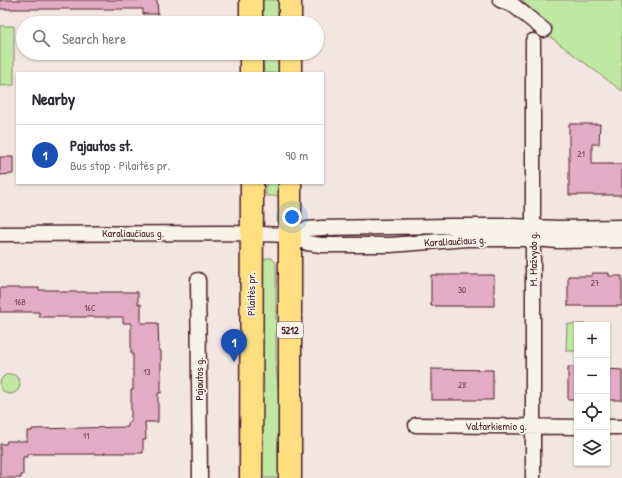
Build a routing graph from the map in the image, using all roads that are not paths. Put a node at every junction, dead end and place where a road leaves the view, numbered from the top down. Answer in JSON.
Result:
{"nodes":[{"id":1,"x":251,"y":0,"type":"edge"},
{"id":2,"x":290,"y":0,"type":"edge"},
{"id":3,"x":500,"y":0,"type":"edge"},
{"id":4,"x":251,"y":16,"type":"edge"},
{"id":5,"x":290,"y":16,"type":"edge"},
{"id":6,"x":544,"y":30,"type":"dead end"},
{"id":7,"x":533,"y":41,"type":"dead end"},
{"id":8,"x":251,"y":60,"type":"edge"},
{"id":9,"x":290,"y":60,"type":"edge"},
{"id":10,"x":251,"y":72,"type":"edge"},
{"id":11,"x":290,"y":72,"type":"edge"},
{"id":12,"x":252,"y":184,"type":"edge"},
{"id":13,"x":290,"y":184,"type":"edge"},
{"id":14,"x":622,"y":226,"type":"edge"},
{"id":15,"x":533,"y":233,"type":"junction"},
{"id":16,"x":0,"y":234,"type":"edge"},
{"id":17,"x":251,"y":234,"type":"junction"},
{"id":18,"x":290,"y":235,"type":"junction"},
{"id":19,"x":622,"y":240,"type":"edge"},
{"id":20,"x":198,"y":280,"type":"dead end"},
{"id":21,"x":416,"y":426,"type":"dead end"},
{"id":22,"x":533,"y":426,"type":"junction"},
{"id":23,"x":574,"y":427,"type":"edge"},
{"id":24,"x":610,"y":427,"type":"edge"},
{"id":25,"x":622,"y":427,"type":"edge"},
{"id":26,"x":200,"y":478,"type":"edge"},
{"id":27,"x":251,"y":478,"type":"edge"},
{"id":28,"x":290,"y":478,"type":"edge"},
{"id":29,"x":533,"y":478,"type":"edge"}],
"edges":[{"from":1,"to":4,"type":"main road"},
{"from":2,"to":5,"type":"main road"},
{"from":3,"to":6,"type":"street"},
{"from":7,"to":15,"type":"street","name":"M. Mažvydo g."},
{"from":8,"to":10,"type":"main road"},
{"from":9,"to":11,"type":"main road"},
{"from":12,"to":17,"type":"main road","name":"Pilaitės pr."},
{"from":13,"to":18,"type":"main road","number":"5212"},
{"from":14,"to":15,"type":"street","name":"Karaliaučiaus g."},
{"from":15,"to":18,"type":"street","name":"Karaliaučiaus g."},
{"from":15,"to":19,"type":"street","name":"Karaliaučiaus g."},
{"from":15,"to":22,"type":"street","name":"M. Mažvydo g."},
{"from":16,"to":17,"type":"street","name":"Karaliaučiaus g."},
{"from":17,"to":18,"type":"street","name":"Karaliaučiaus g."},
{"from":17,"to":27,"type":"main road","name":"Pilaitės pr."},
{"from":18,"to":28,"type":"main road","number":"5212"},
{"from":20,"to":26,"type":"street","name":"Pajautos g."},
{"from":21,"to":22,"type":"street","name":"Valtarkiemio g."},
{"from":22,"to":23,"type":"street","name":"Valtarkiemio g."},
{"from":22,"to":29,"type":"street","name":"M. Mažvydo g."},
{"from":24,"to":25,"type":"street"}]}
